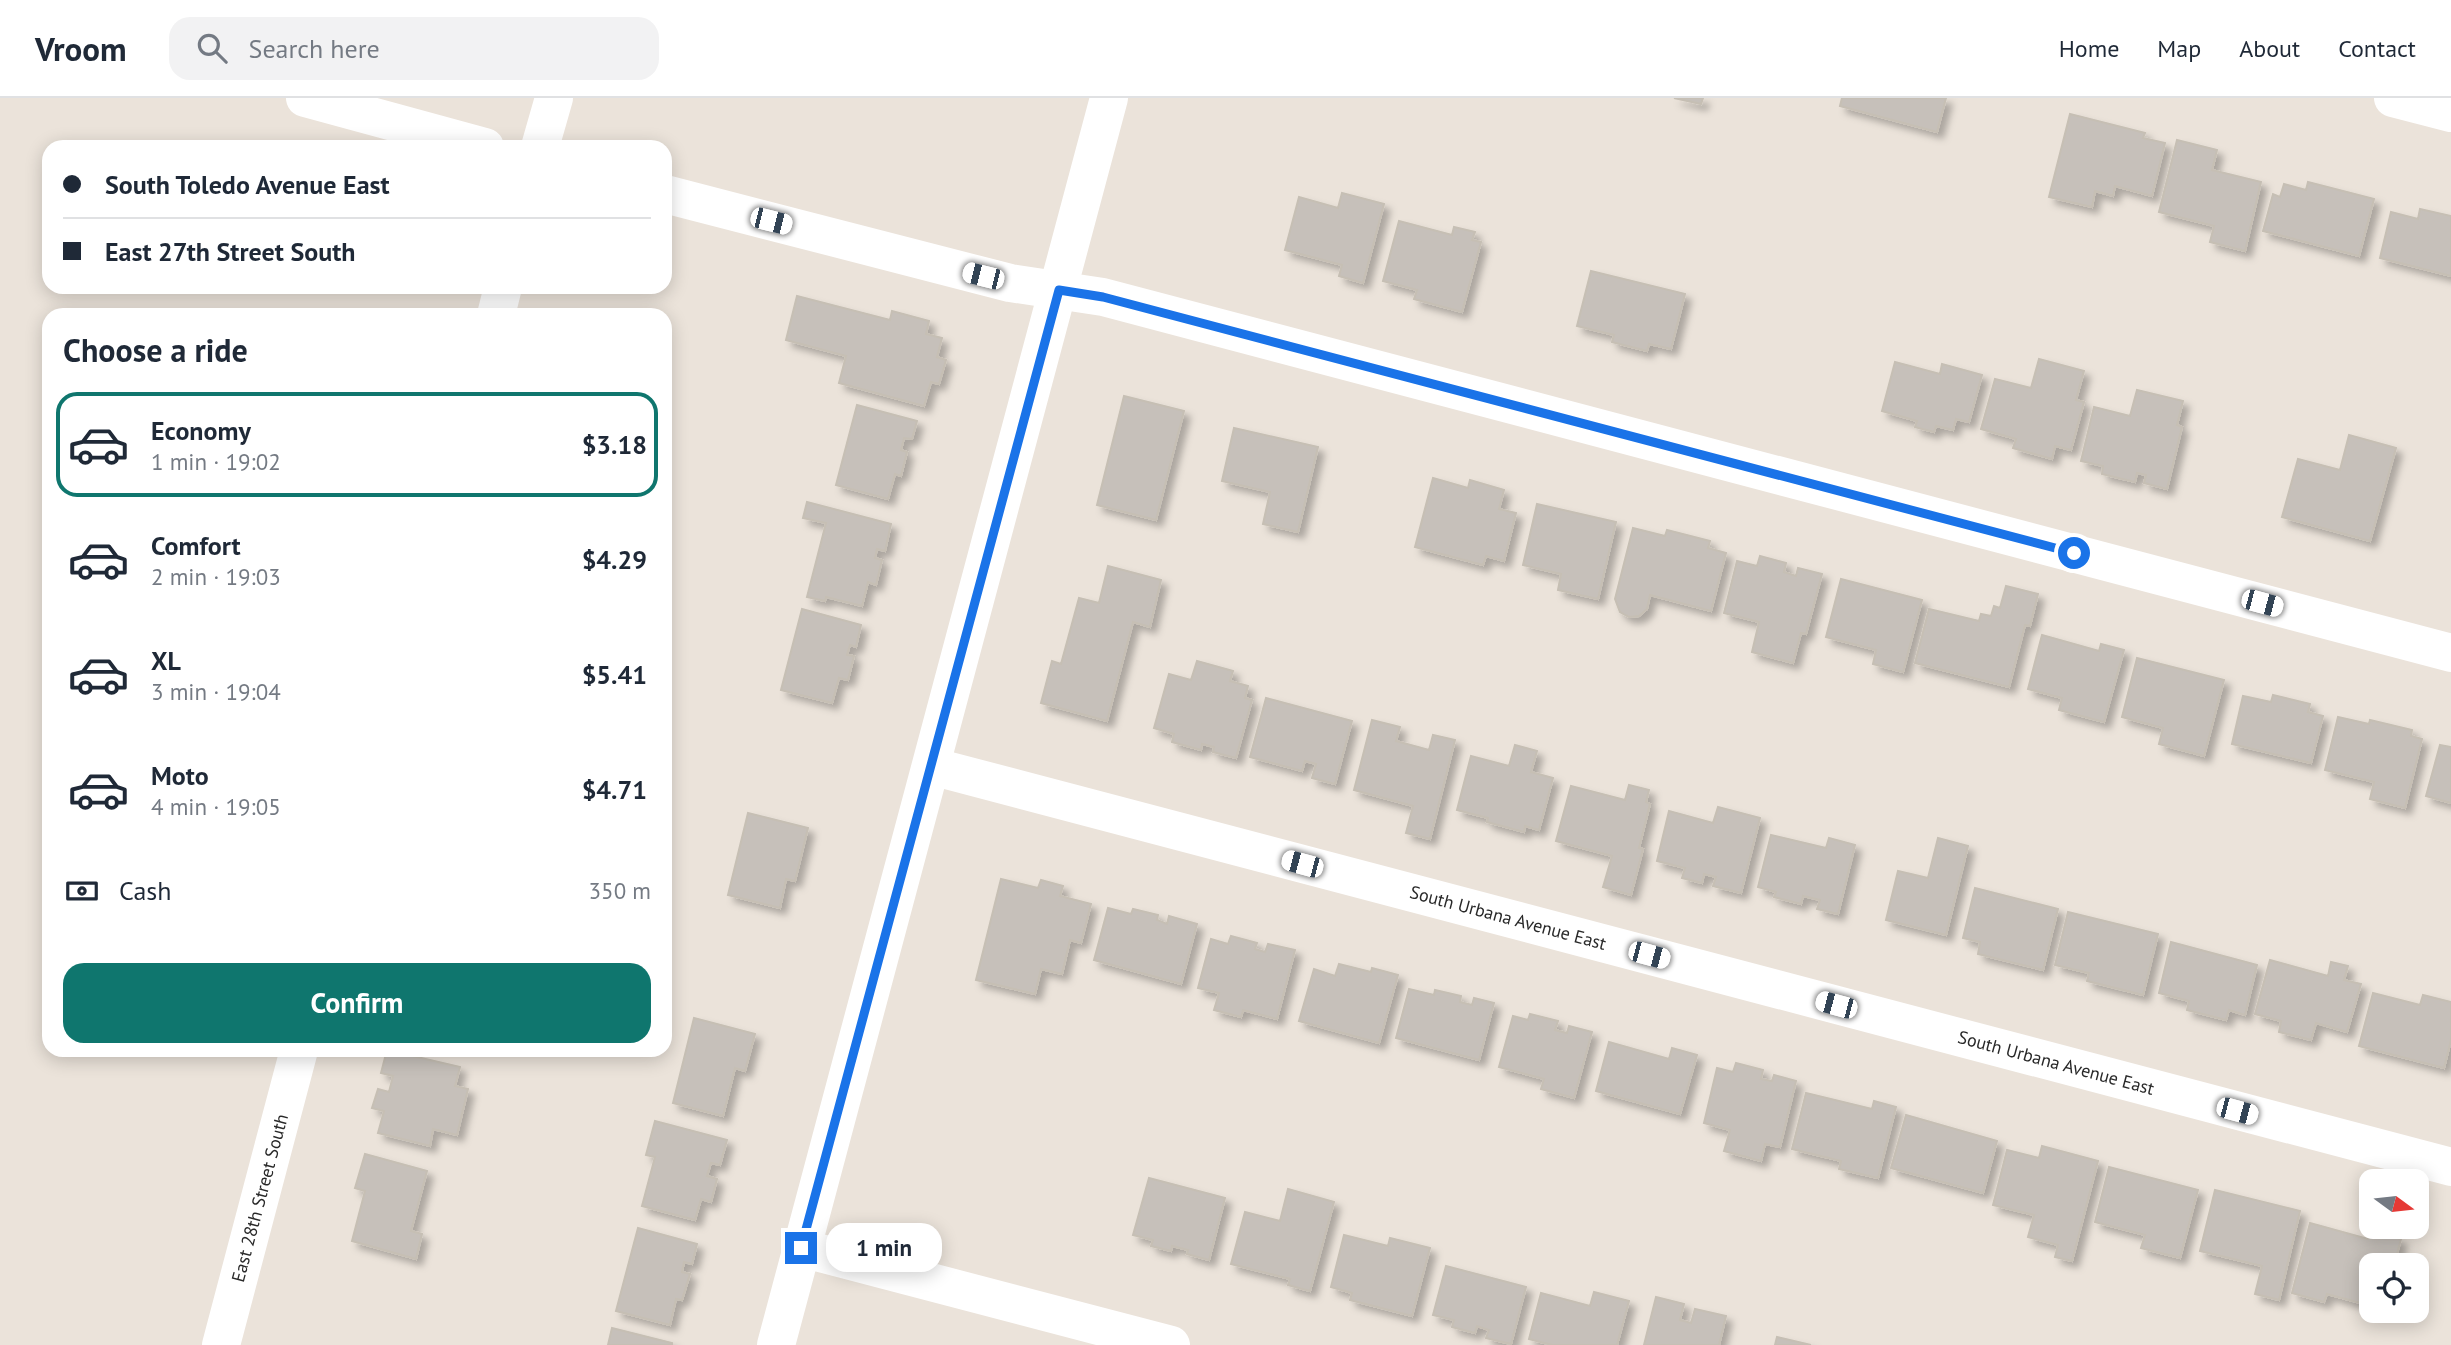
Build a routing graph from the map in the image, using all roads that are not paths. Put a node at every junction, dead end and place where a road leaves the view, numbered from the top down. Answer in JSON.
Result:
{"nodes":[{"id":1,"x":305,"y":98,"type":"edge"},
{"id":2,"x":554,"y":98,"type":"edge"},
{"id":3,"x":1109,"y":98,"type":"edge"},
{"id":4,"x":2393,"y":98,"type":"edge"},
{"id":5,"x":2451,"y":113,"type":"edge"},
{"id":6,"x":459,"y":140,"type":"edge"},
{"id":7,"x":542,"y":140,"type":"edge"},
{"id":8,"x":672,"y":196,"type":"edge"},
{"id":9,"x":1059,"y":290,"type":"junction"},
{"id":10,"x":2451,"y":653,"type":"edge"},
{"id":11,"x":931,"y":766,"type":"junction"},
{"id":12,"x":297,"y":1057,"type":"edge"},
{"id":13,"x":2451,"y":1167,"type":"edge"},
{"id":14,"x":801,"y":1248,"type":"junction"},
{"id":15,"x":221,"y":1345,"type":"edge"},
{"id":16,"x":776,"y":1345,"type":"edge"},
{"id":17,"x":1171,"y":1345,"type":"edge"}],
"edges":[{"from":1,"to":6,"type":"street"},
{"from":2,"to":7,"type":"street"},
{"from":3,"to":9,"type":"street"},
{"from":4,"to":5,"type":"street"},
{"from":8,"to":9,"type":"street"},
{"from":9,"to":10,"type":"street"},
{"from":9,"to":11,"type":"street"},
{"from":11,"to":13,"type":"street","name":"South Urbana Avenue East"},
{"from":11,"to":14,"type":"street"},
{"from":12,"to":15,"type":"street","name":"East 28th Street South"},
{"from":14,"to":16,"type":"street"},
{"from":14,"to":17,"type":"street"}]}
